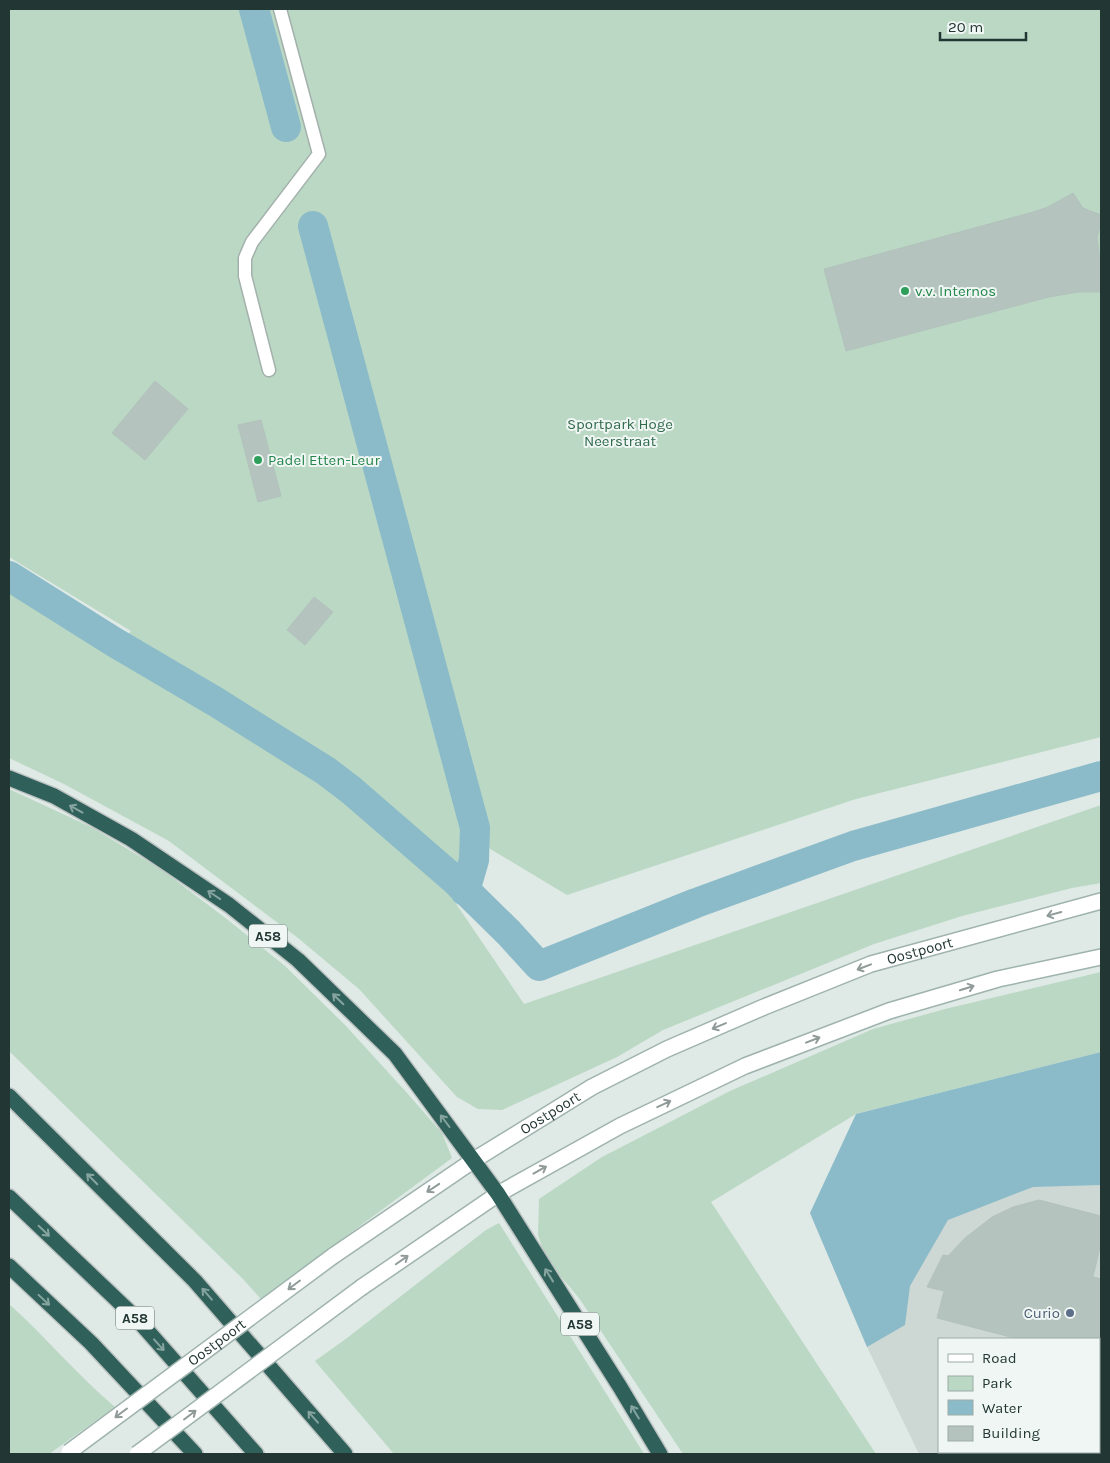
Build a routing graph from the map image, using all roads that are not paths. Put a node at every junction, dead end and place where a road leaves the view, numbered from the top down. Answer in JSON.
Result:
{"nodes":[{"id":1,"x":280,"y":9,"type":"edge"},
{"id":2,"x":269,"y":370,"type":"dead end"},
{"id":3,"x":9,"y":778,"type":"edge"},
{"id":4,"x":1101,"y":901,"type":"edge"},
{"id":5,"x":1101,"y":957,"type":"edge"},
{"id":6,"x":9,"y":1096,"type":"edge"},
{"id":7,"x":474,"y":1160,"type":"junction"},
{"id":8,"x":498,"y":1194,"type":"junction"},
{"id":9,"x":9,"y":1197,"type":"edge"},
{"id":10,"x":9,"y":1266,"type":"edge"},
{"id":11,"x":67,"y":1453,"type":"edge"},
{"id":12,"x":137,"y":1454,"type":"edge"},
{"id":13,"x":195,"y":1454,"type":"edge"},
{"id":14,"x":256,"y":1454,"type":"edge"},
{"id":15,"x":345,"y":1454,"type":"edge"},
{"id":16,"x":660,"y":1454,"type":"edge"}],
"edges":[{"from":1,"to":2,"type":"lane"},
{"from":7,"to":3,"type":"highway","number":"A58","one_way":true},
{"from":4,"to":7,"type":"main road","name":"Oostpoort","one_way":true},
{"from":8,"to":5,"type":"main road","one_way":true},
{"from":15,"to":6,"type":"highway","one_way":true},
{"from":7,"to":8,"type":"highway"},
{"from":7,"to":11,"type":"main road","name":"Oostpoort","one_way":true,"bridge":true},
{"from":12,"to":8,"type":"main road","one_way":true,"bridge":true},
{"from":16,"to":8,"type":"highway","number":"A58","one_way":true},
{"from":9,"to":14,"type":"highway","number":"A58","one_way":true},
{"from":10,"to":13,"type":"highway","one_way":true}]}
